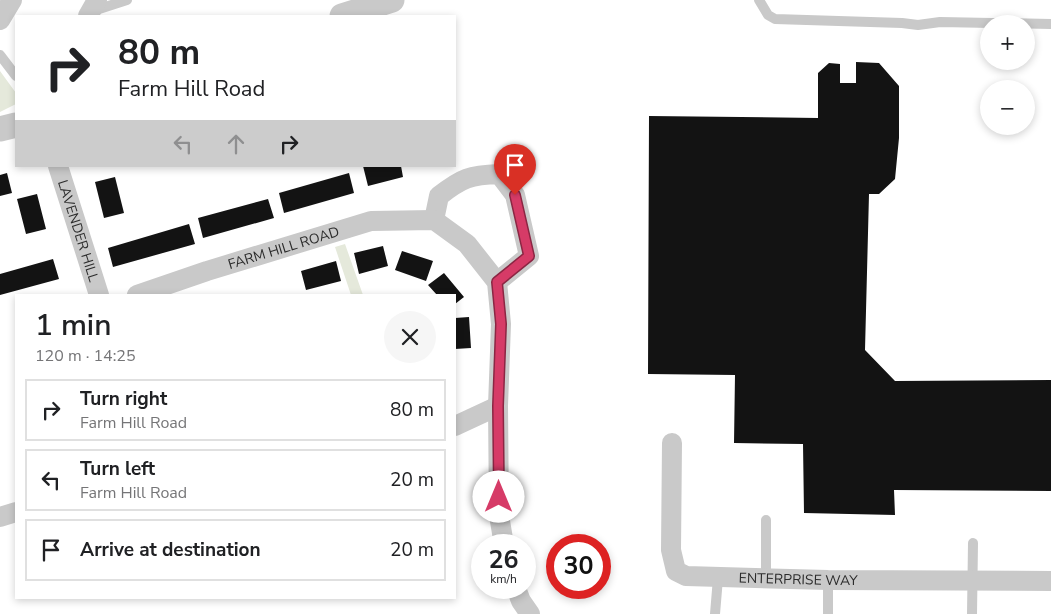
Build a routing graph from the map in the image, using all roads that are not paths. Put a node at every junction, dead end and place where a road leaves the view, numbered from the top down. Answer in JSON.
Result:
{"nodes":[{"id":1,"x":12,"y":0,"type":"edge"},
{"id":2,"x":127,"y":0,"type":"edge"},
{"id":3,"x":392,"y":0,"type":"edge"},
{"id":4,"x":759,"y":0,"type":"edge"},
{"id":5,"x":92,"y":10,"type":"edge"},
{"id":6,"x":345,"y":15,"type":"edge"},
{"id":7,"x":0,"y":20,"type":"edge"},
{"id":8,"x":1051,"y":24,"type":"edge"},
{"id":9,"x":0,"y":56,"type":"edge"},
{"id":10,"x":15,"y":75,"type":"edge"},
{"id":11,"x":15,"y":125,"type":"edge"},
{"id":12,"x":0,"y":129,"type":"edge"},
{"id":13,"x":58,"y":167,"type":"edge"},
{"id":14,"x":434,"y":220,"type":"junction"},
{"id":15,"x":497,"y":282,"type":"junction"},
{"id":16,"x":99,"y":294,"type":"edge"},
{"id":17,"x":140,"y":294,"type":"edge"},
{"id":18,"x":498,"y":406,"type":"junction"},
{"id":19,"x":456,"y":426,"type":"edge"},
{"id":20,"x":672,"y":444,"type":"dead end"},
{"id":21,"x":15,"y":512,"type":"edge"},
{"id":22,"x":0,"y":516,"type":"edge"},
{"id":23,"x":766,"y":520,"type":"dead end"},
{"id":24,"x":502,"y":534,"type":"edge"},
{"id":25,"x":973,"y":543,"type":"dead end"},
{"id":26,"x":718,"y":578,"type":"junction"},
{"id":27,"x":766,"y":578,"type":"junction"},
{"id":28,"x":828,"y":580,"type":"junction"},
{"id":29,"x":973,"y":580,"type":"junction"},
{"id":30,"x":1051,"y":581,"type":"edge"},
{"id":31,"x":520,"y":599,"type":"edge"},
{"id":32,"x":530,"y":614,"type":"edge"},
{"id":33,"x":715,"y":614,"type":"edge"},
{"id":34,"x":828,"y":614,"type":"edge"},
{"id":35,"x":972,"y":614,"type":"edge"}],
"edges":[{"from":1,"to":7,"type":"street"},
{"from":2,"to":5,"type":"lane"},
{"from":3,"to":6,"type":"street"},
{"from":4,"to":8,"type":"lane"},
{"from":9,"to":10,"type":"lane"},
{"from":11,"to":12,"type":"street"},
{"from":13,"to":16,"type":"street","name":"LAVENDER HILL"},
{"from":14,"to":15,"type":"street"},
{"from":14,"to":15,"type":"street"},
{"from":14,"to":17,"type":"street","name":"FARM HILL ROAD"},
{"from":15,"to":18,"type":"street"},
{"from":18,"to":19,"type":"street"},
{"from":18,"to":24,"type":"street"},
{"from":20,"to":26,"type":"street","name":"ENTERPRISE WAY"},
{"from":21,"to":22,"type":"street"},
{"from":23,"to":27,"type":"lane"},
{"from":25,"to":29,"type":"lane"},
{"from":26,"to":27,"type":"street","name":"ENTERPRISE WAY"},
{"from":26,"to":33,"type":"lane"},
{"from":27,"to":28,"type":"street","name":"ENTERPRISE WAY"},
{"from":28,"to":29,"type":"street","name":"ENTERPRISE WAY"},
{"from":28,"to":34,"type":"lane"},
{"from":29,"to":30,"type":"street","name":"ENTERPRISE WAY"},
{"from":29,"to":35,"type":"lane"},
{"from":31,"to":32,"type":"street"}]}
